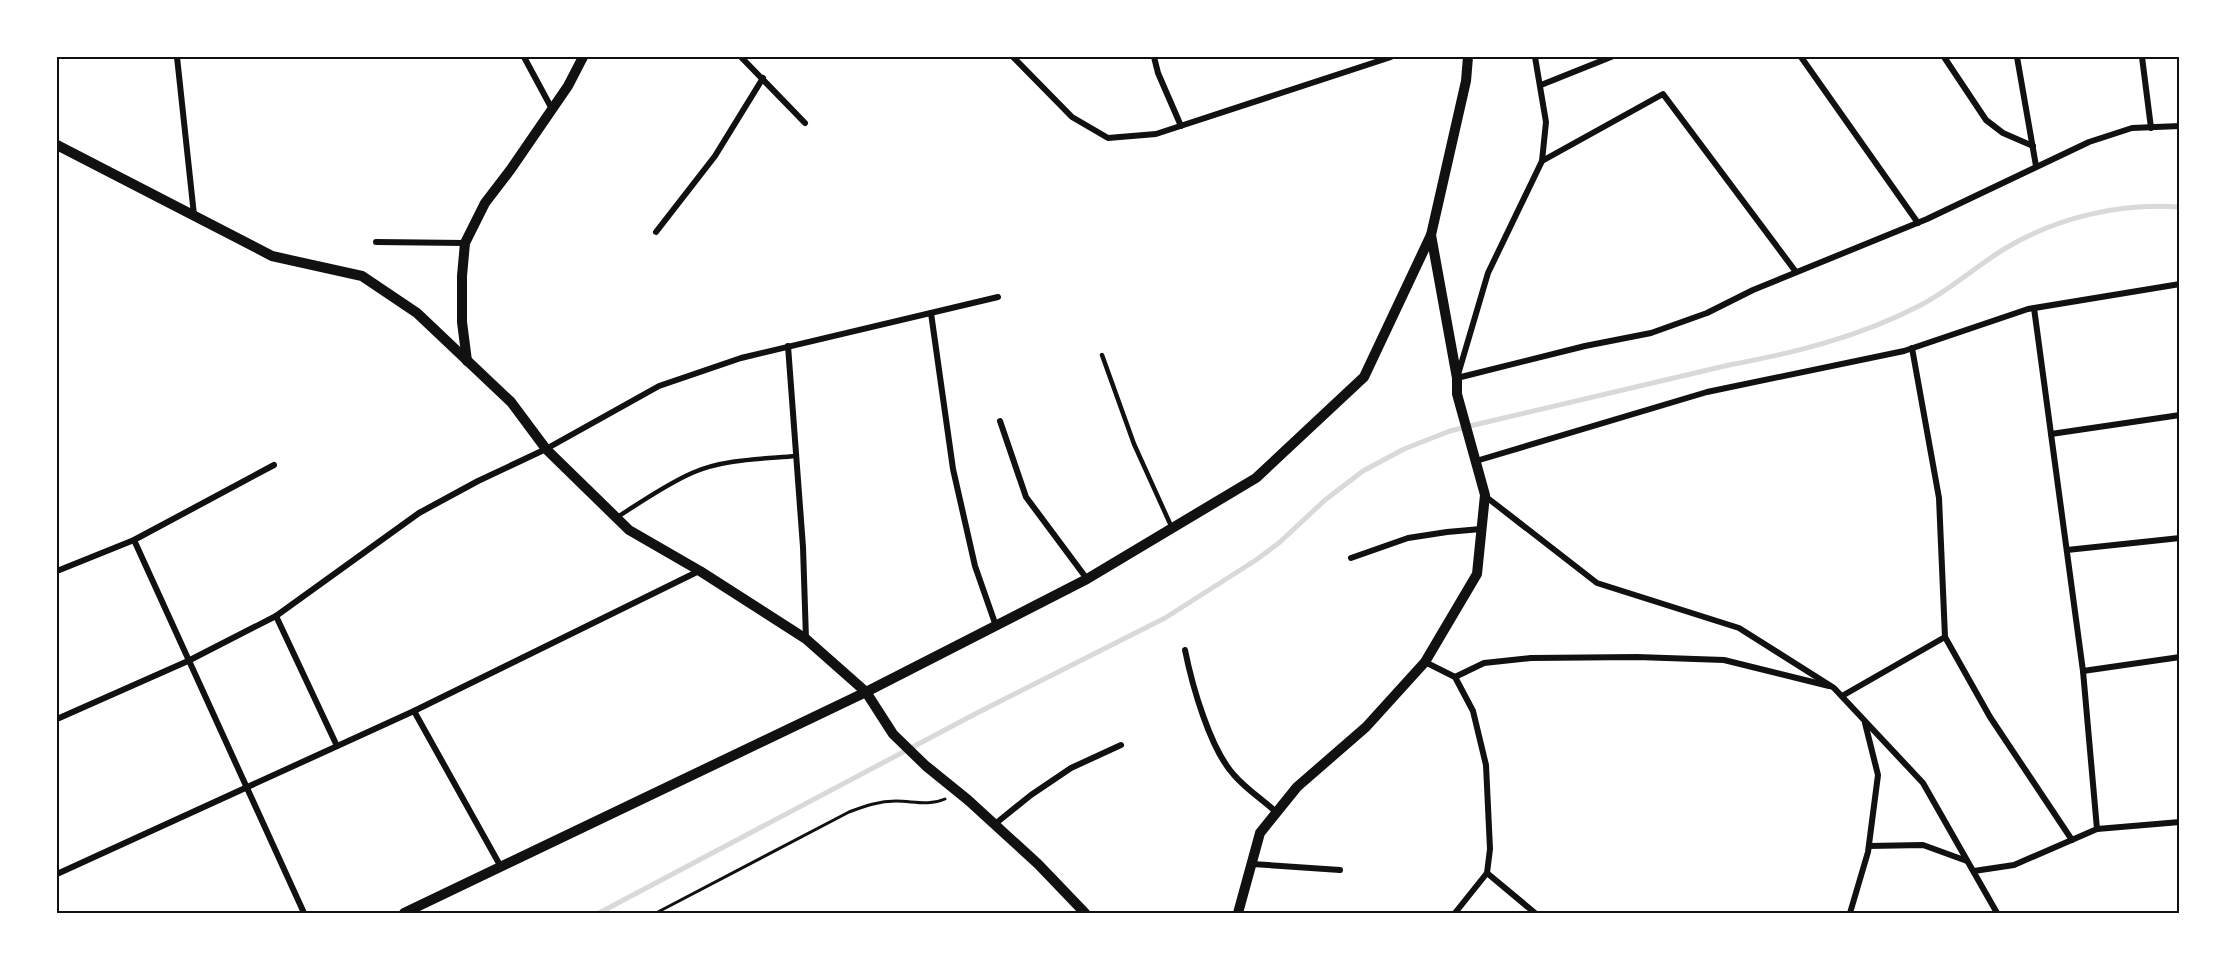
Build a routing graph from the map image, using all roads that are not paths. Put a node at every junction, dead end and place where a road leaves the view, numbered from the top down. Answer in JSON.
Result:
{"nodes":[{"id":1,"x":177,"y":57,"type":"edge"},
{"id":2,"x":524,"y":57,"type":"edge"},
{"id":3,"x":583,"y":57,"type":"edge"},
{"id":4,"x":741,"y":57,"type":"edge"},
{"id":5,"x":1013,"y":57,"type":"edge"},
{"id":6,"x":1154,"y":57,"type":"edge"},
{"id":7,"x":1391,"y":57,"type":"edge"},
{"id":8,"x":1468,"y":57,"type":"edge"},
{"id":9,"x":1535,"y":57,"type":"edge"},
{"id":10,"x":1611,"y":57,"type":"edge"},
{"id":11,"x":1802,"y":57,"type":"edge"},
{"id":12,"x":1944,"y":57,"type":"edge"},
{"id":13,"x":2017,"y":57,"type":"edge"},
{"id":14,"x":2142,"y":57,"type":"edge"},
{"id":15,"x":763,"y":78,"type":"junction"},
{"id":16,"x":1541,"y":85,"type":"junction"},
{"id":17,"x":552,"y":109,"type":"junction"},
{"id":18,"x":805,"y":123,"type":"dead end"},
{"id":19,"x":1181,"y":126,"type":"junction"},
{"id":20,"x":2180,"y":126,"type":"edge"},
{"id":21,"x":2151,"y":128,"type":"junction"},
{"id":22,"x":57,"y":145,"type":"edge"},
{"id":23,"x":2033,"y":146,"type":"junction"},
{"id":24,"x":1542,"y":161,"type":"junction"},
{"id":25,"x":2036,"y":165,"type":"junction"},
{"id":26,"x":194,"y":216,"type":"junction"},
{"id":27,"x":1918,"y":223,"type":"junction"},
{"id":28,"x":656,"y":232,"type":"dead end"},
{"id":29,"x":1431,"y":235,"type":"junction"},
{"id":30,"x":376,"y":242,"type":"dead end"},
{"id":31,"x":465,"y":243,"type":"junction"},
{"id":32,"x":1796,"y":272,"type":"junction"},
{"id":33,"x":2180,"y":284,"type":"edge"},
{"id":34,"x":998,"y":297,"type":"dead end"},
{"id":35,"x":2034,"y":308,"type":"junction"},
{"id":36,"x":931,"y":313,"type":"junction"},
{"id":37,"x":788,"y":346,"type":"junction"},
{"id":38,"x":1912,"y":348,"type":"junction"},
{"id":39,"x":1102,"y":355,"type":"dead end"},
{"id":40,"x":467,"y":360,"type":"junction"},
{"id":41,"x":1457,"y":378,"type":"junction"},
{"id":42,"x":2180,"y":415,"type":"edge"},
{"id":43,"x":1000,"y":421,"type":"dead end"},
{"id":44,"x":2051,"y":434,"type":"junction"},
{"id":45,"x":546,"y":449,"type":"junction"},
{"id":46,"x":796,"y":456,"type":"junction"},
{"id":47,"x":1476,"y":461,"type":"junction"},
{"id":48,"x":274,"y":465,"type":"dead end"},
{"id":49,"x":1485,"y":495,"type":"junction"},
{"id":50,"x":616,"y":518,"type":"junction"},
{"id":51,"x":1173,"y":528,"type":"junction"},
{"id":52,"x":1481,"y":529,"type":"junction"},
{"id":53,"x":2180,"y":538,"type":"edge"},
{"id":54,"x":134,"y":540,"type":"junction"},
{"id":55,"x":2067,"y":550,"type":"junction"},
{"id":56,"x":1351,"y":558,"type":"dead end"},
{"id":57,"x":57,"y":571,"type":"edge"},
{"id":58,"x":700,"y":571,"type":"junction"},
{"id":59,"x":1087,"y":579,"type":"junction"},
{"id":60,"x":276,"y":616,"type":"junction"},
{"id":61,"x":996,"y":626,"type":"junction"},
{"id":62,"x":1945,"y":636,"type":"junction"},
{"id":63,"x":806,"y":639,"type":"junction"},
{"id":64,"x":1185,"y":650,"type":"dead end"},
{"id":65,"x":2180,"y":657,"type":"edge"},
{"id":66,"x":188,"y":662,"type":"junction"},
{"id":67,"x":1425,"y":662,"type":"junction"},
{"id":68,"x":2083,"y":671,"type":"junction"},
{"id":69,"x":1455,"y":677,"type":"junction"},
{"id":70,"x":1834,"y":687,"type":"junction"},
{"id":71,"x":866,"y":692,"type":"junction"},
{"id":72,"x":1842,"y":696,"type":"junction"},
{"id":73,"x":414,"y":711,"type":"junction"},
{"id":74,"x":57,"y":719,"type":"edge"},
{"id":75,"x":1865,"y":722,"type":"junction"},
{"id":76,"x":1121,"y":745,"type":"dead end"},
{"id":77,"x":337,"y":746,"type":"junction"},
{"id":78,"x":247,"y":788,"type":"junction"},
{"id":79,"x":1276,"y":812,"type":"junction"},
{"id":80,"x":2180,"y":822,"type":"edge"},
{"id":81,"x":995,"y":824,"type":"junction"},
{"id":82,"x":2097,"y":830,"type":"junction"},
{"id":83,"x":2072,"y":840,"type":"junction"},
{"id":84,"x":1869,"y":846,"type":"junction"},
{"id":85,"x":1967,"y":861,"type":"junction"},
{"id":86,"x":1252,"y":864,"type":"junction"},
{"id":87,"x":501,"y":867,"type":"junction"},
{"id":88,"x":1340,"y":870,"type":"dead end"},
{"id":89,"x":1974,"y":871,"type":"junction"},
{"id":90,"x":1487,"y":873,"type":"junction"},
{"id":91,"x":57,"y":874,"type":"edge"},
{"id":92,"x":304,"y":913,"type":"edge"},
{"id":93,"x":404,"y":913,"type":"edge"},
{"id":94,"x":1085,"y":913,"type":"edge"},
{"id":95,"x":1238,"y":913,"type":"edge"},
{"id":96,"x":1455,"y":913,"type":"edge"},
{"id":97,"x":1535,"y":913,"type":"edge"},
{"id":98,"x":1850,"y":913,"type":"edge"},
{"id":99,"x":1998,"y":913,"type":"edge"}],
"edges":[{"from":1,"to":26,"type":"street"},
{"from":2,"to":17,"type":"street"},
{"from":3,"to":17,"type":"street"},
{"from":4,"to":15,"type":"street"},
{"from":5,"to":19,"type":"street"},
{"from":6,"to":19,"type":"street"},
{"from":7,"to":19,"type":"street"},
{"from":8,"to":29,"type":"street"},
{"from":9,"to":16,"type":"street"},
{"from":10,"to":16,"type":"street"},
{"from":11,"to":27,"type":"street"},
{"from":12,"to":23,"type":"street"},
{"from":13,"to":23,"type":"street"},
{"from":14,"to":21,"type":"street"},
{"from":15,"to":18,"type":"street"},
{"from":15,"to":28,"type":"street"},
{"from":16,"to":24,"type":"street"},
{"from":17,"to":31,"type":"street"},
{"from":20,"to":21,"type":"street"},
{"from":21,"to":25,"type":"street"},
{"from":22,"to":26,"type":"street"},
{"from":23,"to":25,"type":"street"},
{"from":24,"to":32,"type":"street"},
{"from":24,"to":41,"type":"street"},
{"from":25,"to":27,"type":"street"},
{"from":26,"to":40,"type":"street"},
{"from":27,"to":32,"type":"street"},
{"from":29,"to":41,"type":"street"},
{"from":29,"to":51,"type":"street"},
{"from":30,"to":31,"type":"street"},
{"from":31,"to":40,"type":"street"},
{"from":32,"to":41,"type":"street"},
{"from":33,"to":35,"type":"street"},
{"from":34,"to":36,"type":"street"},
{"from":35,"to":38,"type":"street"},
{"from":35,"to":44,"type":"street"},
{"from":36,"to":37,"type":"street"},
{"from":36,"to":61,"type":"street"},
{"from":37,"to":45,"type":"street"},
{"from":37,"to":46,"type":"street"},
{"from":38,"to":47,"type":"street"},
{"from":38,"to":62,"type":"street"},
{"from":39,"to":51,"type":"lane"},
{"from":40,"to":45,"type":"street"},
{"from":41,"to":47,"type":"street"},
{"from":42,"to":44,"type":"street"},
{"from":43,"to":59,"type":"street"},
{"from":44,"to":55,"type":"street"},
{"from":45,"to":50,"type":"street"},
{"from":45,"to":60,"type":"street"},
{"from":46,"to":50,"type":"lane"},
{"from":46,"to":63,"type":"street"},
{"from":47,"to":49,"type":"street"},
{"from":48,"to":54,"type":"street"},
{"from":49,"to":52,"type":"street"},
{"from":49,"to":70,"type":"street"},
{"from":50,"to":58,"type":"street"},
{"from":51,"to":59,"type":"street"},
{"from":52,"to":56,"type":"street"},
{"from":52,"to":67,"type":"street"},
{"from":53,"to":55,"type":"street"},
{"from":54,"to":57,"type":"street"},
{"from":54,"to":66,"type":"street"},
{"from":55,"to":68,"type":"street"},
{"from":58,"to":63,"type":"street"},
{"from":58,"to":73,"type":"street"},
{"from":59,"to":61,"type":"street"},
{"from":60,"to":66,"type":"street"},
{"from":60,"to":77,"type":"street"},
{"from":61,"to":71,"type":"street"},
{"from":62,"to":72,"type":"street"},
{"from":62,"to":83,"type":"street"},
{"from":63,"to":71,"type":"street"},
{"from":64,"to":79,"type":"street"},
{"from":65,"to":68,"type":"street"},
{"from":66,"to":74,"type":"street"},
{"from":66,"to":78,"type":"street"},
{"from":67,"to":69,"type":"street"},
{"from":67,"to":79,"type":"street"},
{"from":68,"to":82,"type":"street"},
{"from":69,"to":70,"type":"street"},
{"from":69,"to":90,"type":"street"},
{"from":70,"to":72,"type":"street"},
{"from":71,"to":81,"type":"street"},
{"from":71,"to":87,"type":"street"},
{"from":72,"to":75,"type":"street"},
{"from":73,"to":77,"type":"street"},
{"from":73,"to":87,"type":"street"},
{"from":75,"to":84,"type":"street"},
{"from":75,"to":85,"type":"street"},
{"from":76,"to":81,"type":"street"},
{"from":77,"to":78,"type":"street"},
{"from":78,"to":91,"type":"street"},
{"from":78,"to":92,"type":"street"},
{"from":79,"to":86,"type":"street"},
{"from":80,"to":82,"type":"street"},
{"from":81,"to":94,"type":"street"},
{"from":82,"to":83,"type":"street"},
{"from":83,"to":89,"type":"street"},
{"from":84,"to":85,"type":"street"},
{"from":84,"to":98,"type":"street"},
{"from":85,"to":89,"type":"street"},
{"from":86,"to":88,"type":"street"},
{"from":86,"to":95,"type":"street"},
{"from":87,"to":93,"type":"street"},
{"from":89,"to":99,"type":"street"},
{"from":90,"to":96,"type":"street"},
{"from":90,"to":97,"type":"street"}]}
